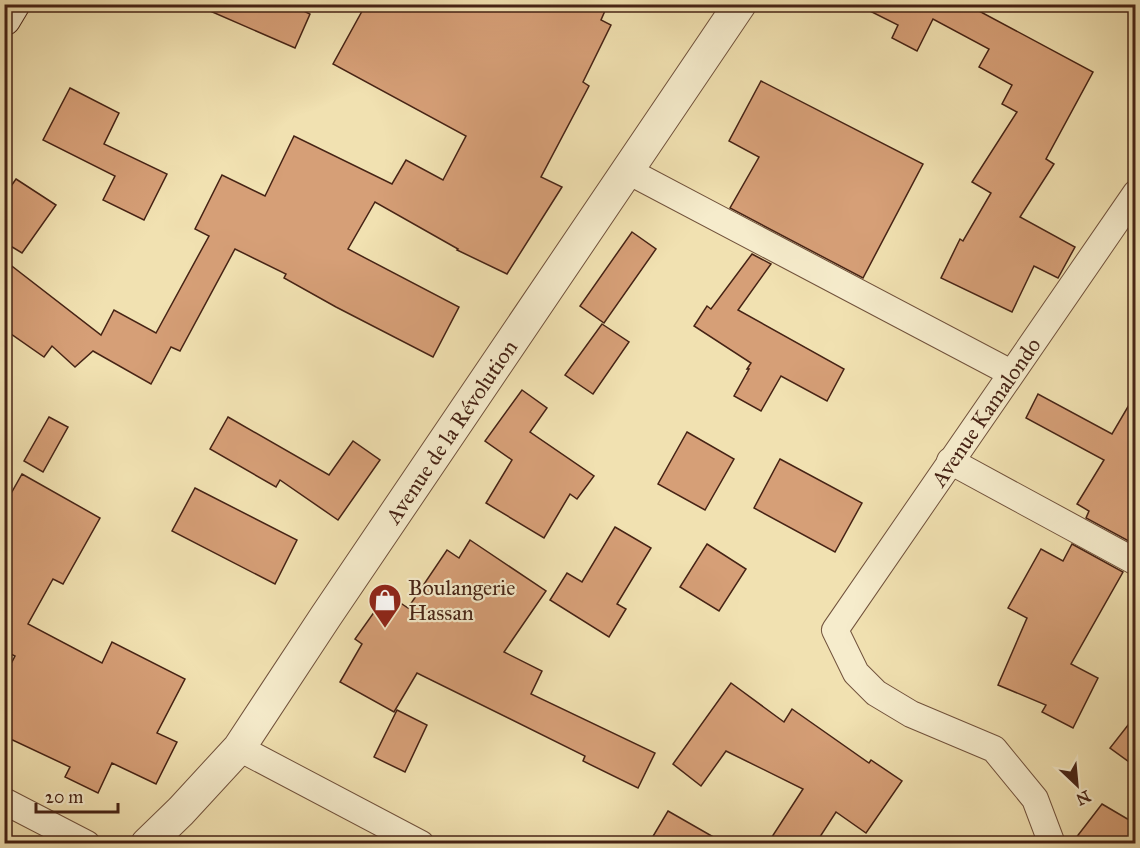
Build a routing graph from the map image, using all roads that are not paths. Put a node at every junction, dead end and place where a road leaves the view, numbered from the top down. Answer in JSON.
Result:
{"nodes":[{"id":1,"x":13,"y":4,"type":"edge"},
{"id":2,"x":740,"y":4,"type":"edge"},
{"id":3,"x":4,"y":19,"type":"edge"},
{"id":4,"x":628,"y":171,"type":"junction"},
{"id":5,"x":1136,"y":193,"type":"edge"},
{"id":6,"x":1011,"y":373,"type":"junction"},
{"id":7,"x":950,"y":461,"type":"junction"},
{"id":8,"x":1136,"y":562,"type":"edge"},
{"id":9,"x":239,"y":748,"type":"junction"},
{"id":10,"x":4,"y":801,"type":"edge"},
{"id":11,"x":87,"y":843,"type":"edge"},
{"id":12,"x":147,"y":843,"type":"edge"},
{"id":13,"x":421,"y":843,"type":"edge"},
{"id":14,"x":1052,"y":843,"type":"edge"}],
"edges":[{"from":1,"to":3,"type":"main road"},
{"from":2,"to":4,"type":"street","name":"Avenue de la Révolution"},
{"from":4,"to":6,"type":"street"},
{"from":4,"to":9,"type":"street","name":"Avenue de la Révolution"},
{"from":5,"to":6,"type":"street","name":"Avenue Kamalondo"},
{"from":6,"to":7,"type":"street","name":"Avenue Kamalondo"},
{"from":7,"to":8,"type":"street"},
{"from":7,"to":14,"type":"street","name":"Avenue Kamalondo"},
{"from":9,"to":12,"type":"street","name":"Avenue de la Révolution"},
{"from":9,"to":13,"type":"street"},
{"from":10,"to":11,"type":"street"}]}
